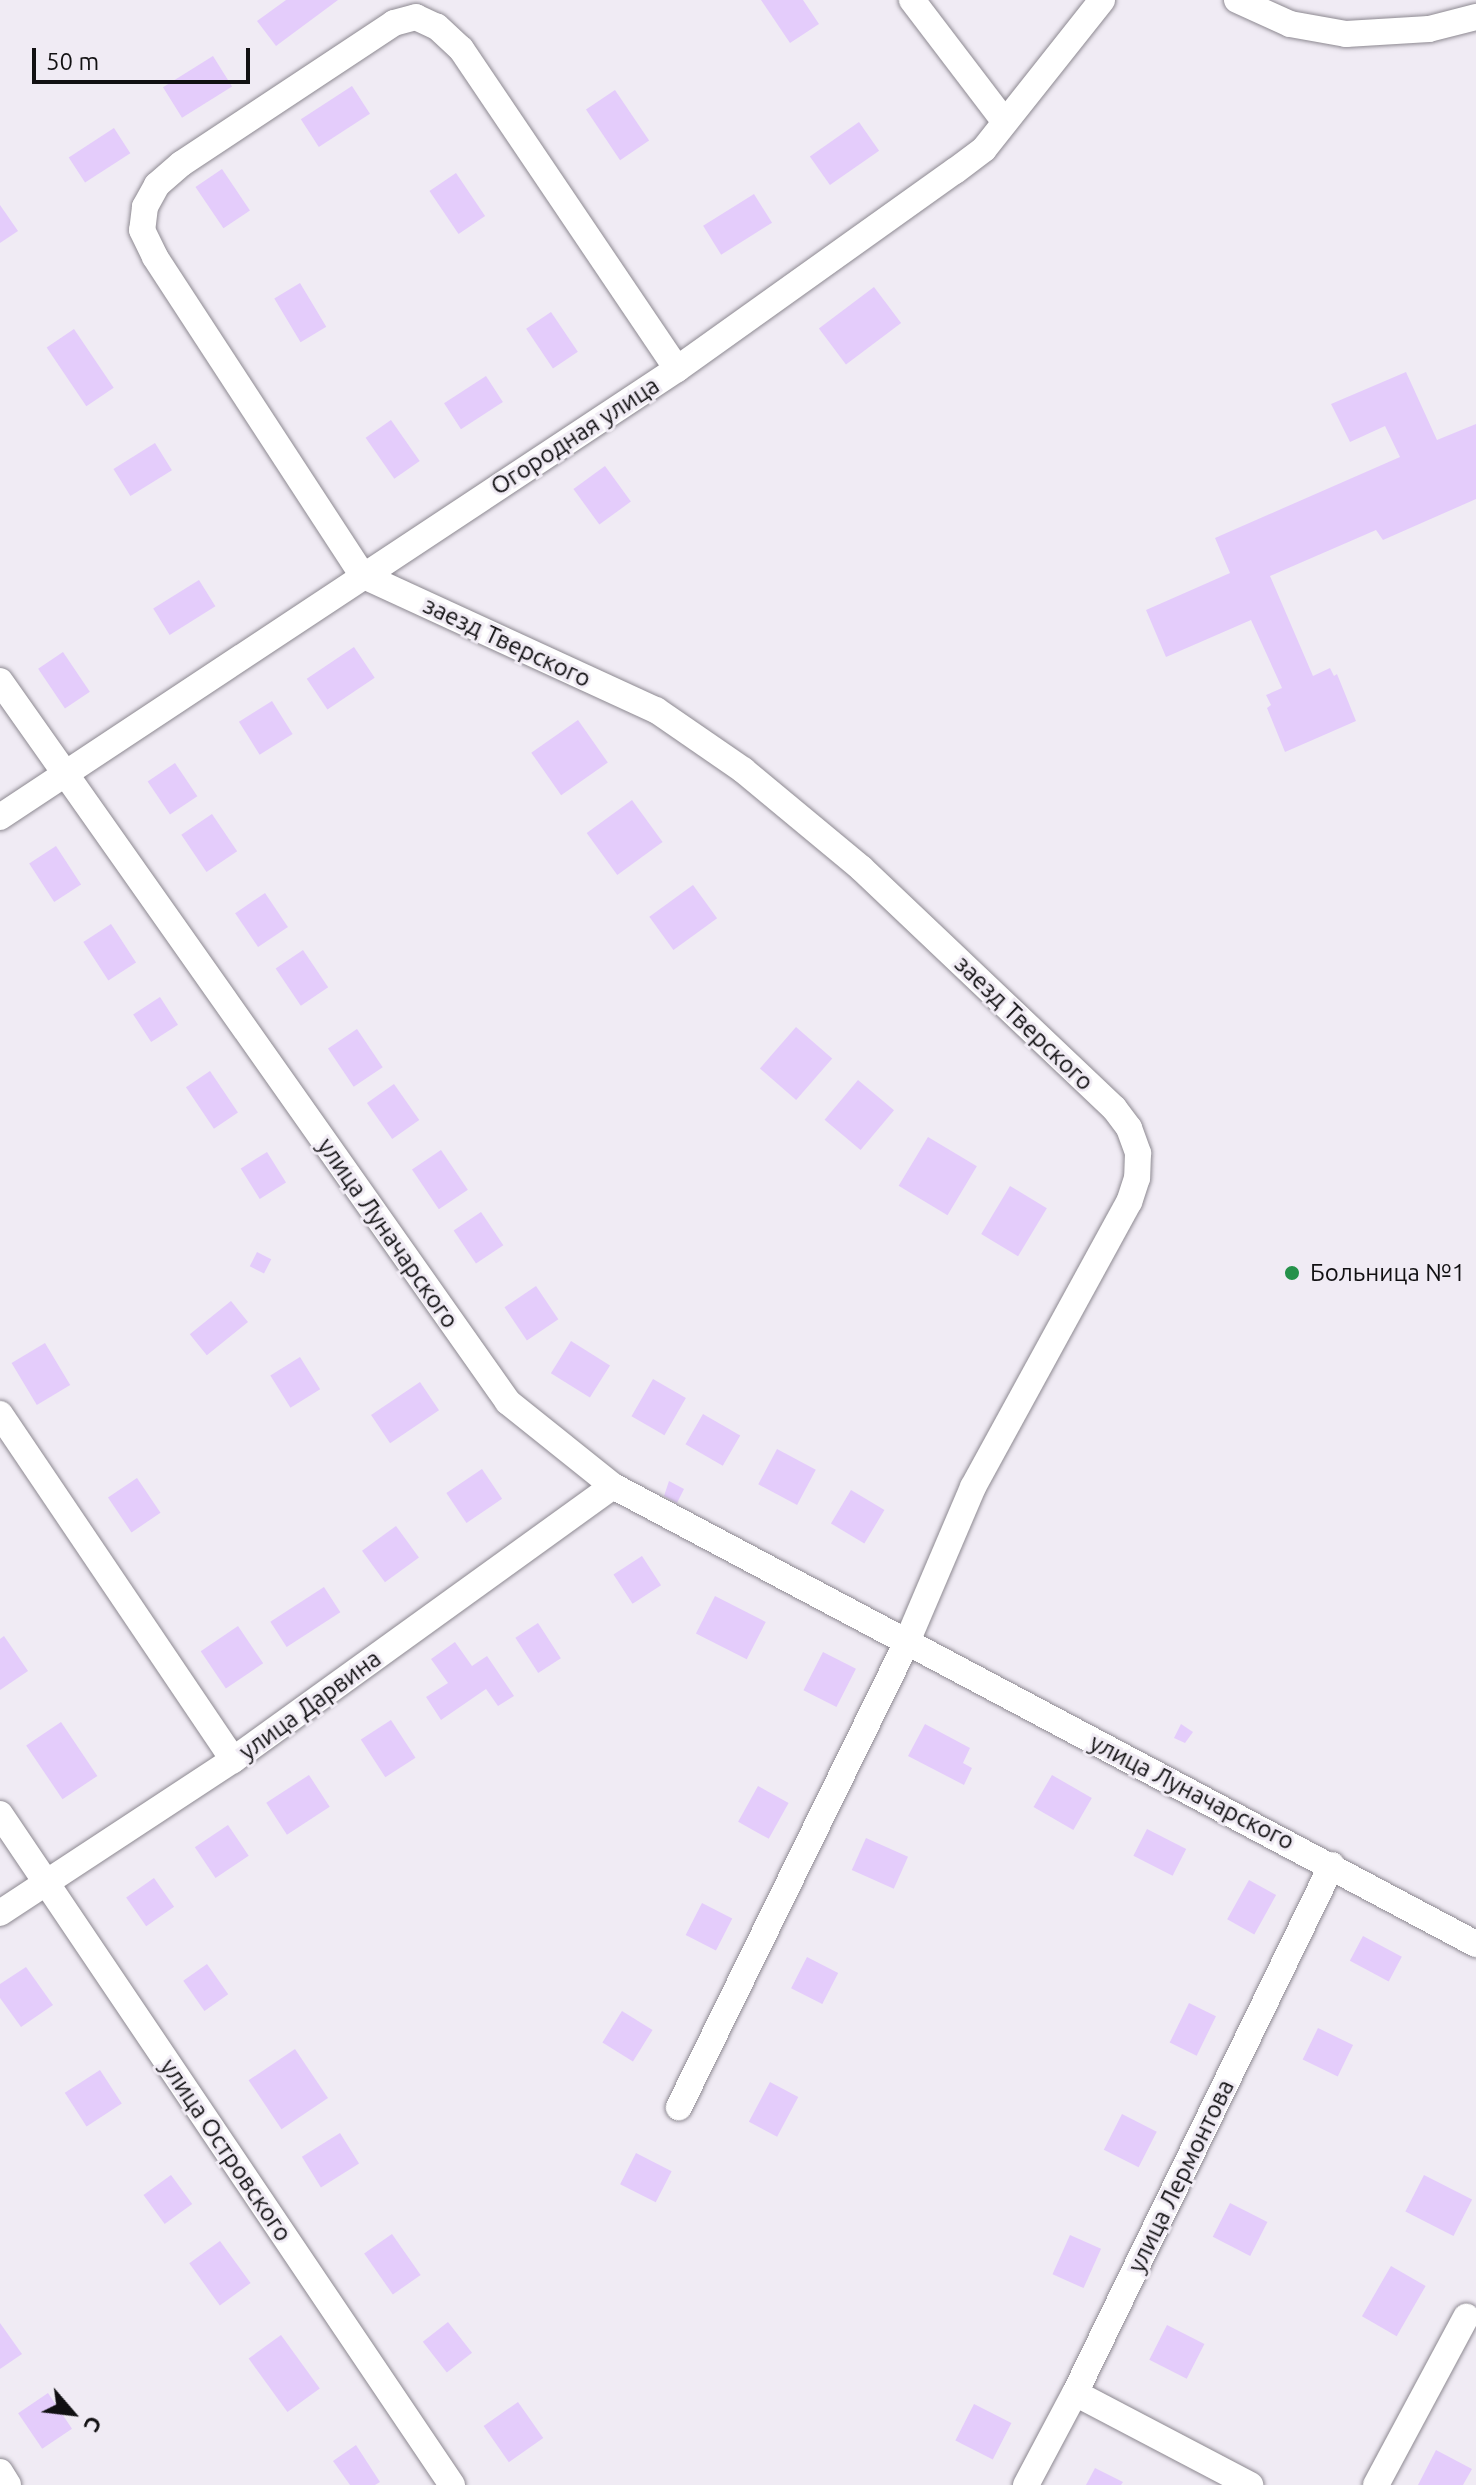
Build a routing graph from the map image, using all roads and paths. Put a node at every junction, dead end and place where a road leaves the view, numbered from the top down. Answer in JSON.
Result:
{"nodes":[{"id":1,"x":912,"y":0,"type":"edge"},
{"id":2,"x":1237,"y":0,"type":"edge"},
{"id":3,"x":1096,"y":1,"type":"edge"},
{"id":4,"x":1476,"y":17,"type":"edge"},
{"id":5,"x":1005,"y":122,"type":"junction"},
{"id":6,"x":677,"y":369,"type":"junction"},
{"id":7,"x":362,"y":575,"type":"junction"},
{"id":8,"x":0,"y":681,"type":"edge"},
{"id":9,"x":63,"y":774,"type":"junction"},
{"id":10,"x":0,"y":817,"type":"edge"},
{"id":11,"x":0,"y":1414,"type":"edge"},
{"id":12,"x":613,"y":1486,"type":"junction"},
{"id":13,"x":906,"y":1644,"type":"junction"},
{"id":14,"x":233,"y":1760,"type":"junction"},
{"id":15,"x":0,"y":1814,"type":"edge"},
{"id":16,"x":1332,"y":1865,"type":"junction"},
{"id":17,"x":46,"y":1883,"type":"junction"},
{"id":18,"x":0,"y":1913,"type":"edge"},
{"id":19,"x":1476,"y":1944,"type":"edge"},
{"id":20,"x":679,"y":2107,"type":"dead end"},
{"id":21,"x":1466,"y":2317,"type":"dead end"},
{"id":22,"x":1075,"y":2393,"type":"junction"},
{"id":23,"x":0,"y":2472,"type":"edge"},
{"id":24,"x":8,"y":2485,"type":"edge"},
{"id":25,"x":452,"y":2485,"type":"edge"},
{"id":26,"x":1026,"y":2485,"type":"edge"},
{"id":27,"x":1250,"y":2485,"type":"edge"},
{"id":28,"x":1376,"y":2485,"type":"edge"}],
"edges":[{"from":1,"to":5,"type":"street"},
{"from":2,"to":4,"type":"street"},
{"from":3,"to":5,"type":"street","name":"Огородная улица"},
{"from":5,"to":6,"type":"street","name":"Огородная улица"},
{"from":6,"to":7,"type":"street","name":"Огородная улица"},
{"from":6,"to":7,"type":"street"},
{"from":7,"to":9,"type":"street","name":"Огородная улица"},
{"from":7,"to":13,"type":"street","name":"заезд Тверского"},
{"from":8,"to":9,"type":"street","name":"улица Луначарского"},
{"from":9,"to":10,"type":"street","name":"Огородная улица"},
{"from":9,"to":12,"type":"street","name":"улица Луначарского"},
{"from":11,"to":14,"type":"street"},
{"from":12,"to":13,"type":"street","name":"улица Луначарского"},
{"from":12,"to":14,"type":"street","name":"улица Дарвина"},
{"from":13,"to":16,"type":"street","name":"улица Луначарского"},
{"from":13,"to":20,"type":"street"},
{"from":14,"to":17,"type":"street","name":"улица Дарвина"},
{"from":15,"to":17,"type":"street","name":"улица Островского"},
{"from":16,"to":19,"type":"street","name":"улица Луначарского"},
{"from":16,"to":22,"type":"street","name":"улица Лермонтова"},
{"from":17,"to":18,"type":"street","name":"улица Дарвина"},
{"from":17,"to":25,"type":"street","name":"улица Островского"},
{"from":21,"to":28,"type":"street"},
{"from":22,"to":26,"type":"street","name":"улица Лермонтова"},
{"from":22,"to":27,"type":"street"},
{"from":23,"to":24,"type":"street"}]}
